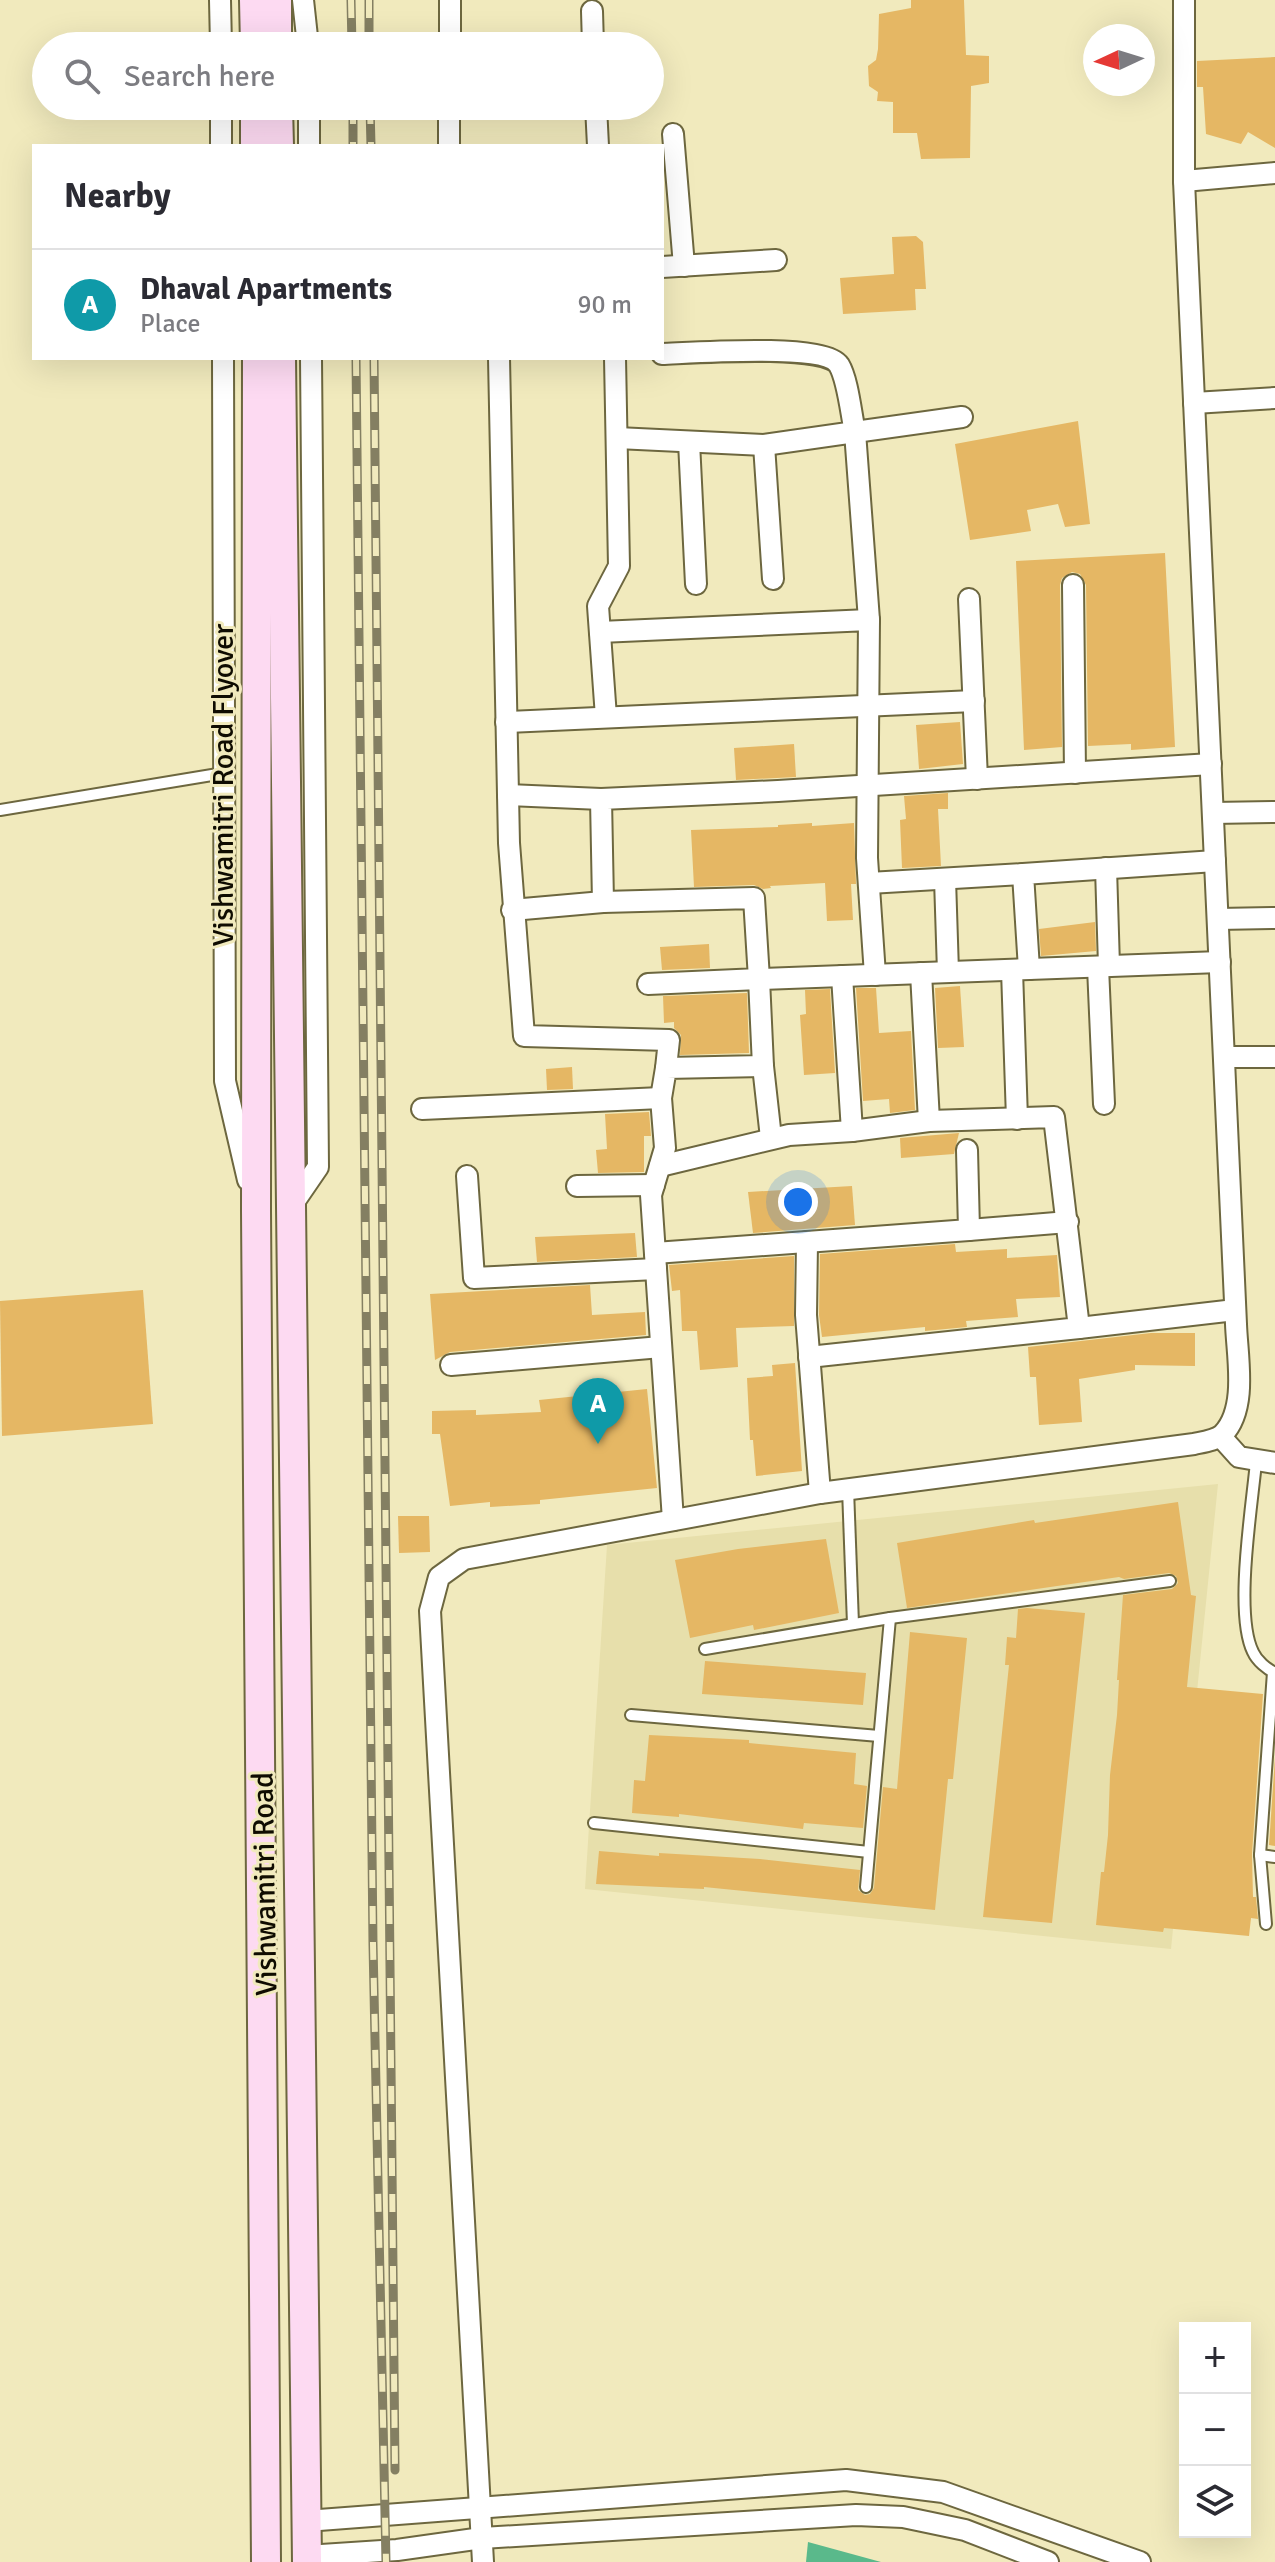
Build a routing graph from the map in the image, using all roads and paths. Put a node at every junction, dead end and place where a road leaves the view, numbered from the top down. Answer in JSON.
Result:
{"nodes":[{"id":1,"x":220,"y":0,"type":"edge"},
{"id":2,"x":254,"y":0,"type":"edge"},
{"id":3,"x":277,"y":0,"type":"edge"},
{"id":4,"x":303,"y":0,"type":"edge"},
{"id":5,"x":450,"y":0,"type":"edge"},
{"id":6,"x":1184,"y":0,"type":"edge"},
{"id":7,"x":592,"y":11,"type":"dead end"},
{"id":8,"x":221,"y":32,"type":"edge"},
{"id":9,"x":255,"y":32,"type":"edge"},
{"id":10,"x":277,"y":32,"type":"edge"},
{"id":11,"x":306,"y":32,"type":"edge"},
{"id":12,"x":450,"y":32,"type":"edge"},
{"id":13,"x":593,"y":32,"type":"edge"},
{"id":14,"x":221,"y":120,"type":"edge"},
{"id":15,"x":255,"y":120,"type":"edge"},
{"id":16,"x":278,"y":120,"type":"edge"},
{"id":17,"x":309,"y":120,"type":"edge"},
{"id":18,"x":449,"y":120,"type":"edge"},
{"id":19,"x":597,"y":120,"type":"edge"},
{"id":20,"x":673,"y":134,"type":"dead end"},
{"id":21,"x":221,"y":144,"type":"edge"},
{"id":22,"x":255,"y":144,"type":"edge"},
{"id":23,"x":279,"y":144,"type":"edge"},
{"id":24,"x":309,"y":144,"type":"edge"},
{"id":25,"x":449,"y":144,"type":"edge"},
{"id":26,"x":598,"y":144,"type":"edge"},
{"id":27,"x":1275,"y":173,"type":"edge"},
{"id":28,"x":1184,"y":181,"type":"junction"},
{"id":29,"x":776,"y":260,"type":"dead end"},
{"id":30,"x":684,"y":266,"type":"junction"},
{"id":31,"x":664,"y":267,"type":"edge"},
{"id":32,"x":664,"y":354,"type":"edge"},
{"id":33,"x":223,"y":360,"type":"edge"},
{"id":34,"x":257,"y":360,"type":"edge"},
{"id":35,"x":281,"y":360,"type":"edge"},
{"id":36,"x":311,"y":360,"type":"edge"},
{"id":37,"x":499,"y":360,"type":"edge"},
{"id":38,"x":615,"y":360,"type":"edge"},
{"id":39,"x":1275,"y":398,"type":"edge"},
{"id":40,"x":1194,"y":403,"type":"junction"},
{"id":41,"x":962,"y":417,"type":"dead end"},
{"id":42,"x":855,"y":432,"type":"junction"},
{"id":43,"x":617,"y":438,"type":"junction"},
{"id":44,"x":689,"y":442,"type":"junction"},
{"id":45,"x":764,"y":445,"type":"junction"},
{"id":46,"x":773,"y":579,"type":"dead end"},
{"id":47,"x":696,"y":584,"type":"dead end"},
{"id":48,"x":1073,"y":585,"type":"dead end"},
{"id":49,"x":969,"y":599,"type":"dead end"},
{"id":50,"x":869,"y":620,"type":"junction"},
{"id":51,"x":600,"y":632,"type":"junction"},
{"id":52,"x":974,"y":701,"type":"junction"},
{"id":53,"x":868,"y":704,"type":"junction"},
{"id":54,"x":606,"y":717,"type":"junction"},
{"id":55,"x":506,"y":722,"type":"junction"},
{"id":56,"x":1211,"y":764,"type":"junction"},
{"id":57,"x":226,"y":773,"type":"junction"},
{"id":58,"x":1075,"y":773,"type":"junction"},
{"id":59,"x":977,"y":779,"type":"junction"},
{"id":60,"x":867,"y":786,"type":"junction"},
{"id":61,"x":508,"y":795,"type":"junction"},
{"id":62,"x":601,"y":799,"type":"junction"},
{"id":63,"x":0,"y":810,"type":"edge"},
{"id":64,"x":1275,"y":812,"type":"edge"},
{"id":65,"x":1213,"y":813,"type":"junction"},
{"id":66,"x":1215,"y":861,"type":"junction"},
{"id":67,"x":1106,"y":868,"type":"junction"},
{"id":68,"x":1023,"y":874,"type":"junction"},
{"id":69,"x":945,"y":879,"type":"junction"},
{"id":70,"x":869,"y":883,"type":"junction"},
{"id":71,"x":603,"y":902,"type":"junction"},
{"id":72,"x":512,"y":910,"type":"junction"},
{"id":73,"x":1275,"y":918,"type":"edge"},
{"id":74,"x":1218,"y":919,"type":"junction"},
{"id":75,"x":1220,"y":962,"type":"junction"},
{"id":76,"x":1104,"y":966,"type":"junction"},
{"id":77,"x":1020,"y":970,"type":"junction"},
{"id":78,"x":948,"y":972,"type":"junction"},
{"id":79,"x":921,"y":973,"type":"junction"},
{"id":80,"x":875,"y":975,"type":"junction"},
{"id":81,"x":842,"y":976,"type":"junction"},
{"id":82,"x":759,"y":979,"type":"junction"},
{"id":83,"x":648,"y":984,"type":"dead end"},
{"id":84,"x":1224,"y":1057,"type":"junction"},
{"id":85,"x":1275,"y":1057,"type":"edge"},
{"id":86,"x":763,"y":1066,"type":"junction"},
{"id":87,"x":666,"y":1068,"type":"junction"},
{"id":88,"x":661,"y":1098,"type":"junction"},
{"id":89,"x":1104,"y":1104,"type":"dead end"},
{"id":90,"x":422,"y":1109,"type":"dead end"},
{"id":91,"x":1017,"y":1119,"type":"junction"},
{"id":92,"x":929,"y":1121,"type":"junction"},
{"id":93,"x":852,"y":1131,"type":"junction"},
{"id":94,"x":771,"y":1138,"type":"junction"},
{"id":95,"x":967,"y":1150,"type":"dead end"},
{"id":96,"x":467,"y":1176,"type":"dead end"},
{"id":97,"x":657,"y":1176,"type":"junction"},
{"id":98,"x":577,"y":1186,"type":"dead end"},
{"id":99,"x":292,"y":1205,"type":"junction"},
{"id":100,"x":256,"y":1211,"type":"junction"},
{"id":101,"x":1068,"y":1222,"type":"junction"},
{"id":102,"x":969,"y":1230,"type":"junction"},
{"id":103,"x":807,"y":1242,"type":"junction"},
{"id":104,"x":655,"y":1261,"type":"junction"},
{"id":105,"x":1235,"y":1310,"type":"junction"},
{"id":106,"x":1079,"y":1328,"type":"junction"},
{"id":107,"x":661,"y":1347,"type":"junction"},
{"id":108,"x":809,"y":1357,"type":"junction"},
{"id":109,"x":451,"y":1365,"type":"dead end"},
{"id":110,"x":1221,"y":1437,"type":"junction"},
{"id":111,"x":1266,"y":1463,"type":"edge"},
{"id":112,"x":848,"y":1489,"type":"junction"},
{"id":113,"x":820,"y":1493,"type":"junction"},
{"id":114,"x":673,"y":1520,"type":"junction"},
{"id":115,"x":1170,"y":1581,"type":"dead end"},
{"id":116,"x":890,"y":1618,"type":"junction"},
{"id":117,"x":853,"y":1624,"type":"junction"},
{"id":118,"x":705,"y":1649,"type":"dead end"},
{"id":119,"x":1274,"y":1672,"type":"edge"},
{"id":120,"x":631,"y":1715,"type":"dead end"},
{"id":121,"x":879,"y":1736,"type":"junction"},
{"id":122,"x":594,"y":1823,"type":"dead end"},
{"id":123,"x":869,"y":1852,"type":"junction"},
{"id":124,"x":1260,"y":1855,"type":"junction"},
{"id":125,"x":1275,"y":1857,"type":"edge"},
{"id":126,"x":866,"y":1887,"type":"dead end"},
{"id":127,"x":1266,"y":1924,"type":"dead end"},
{"id":128,"x":481,"y":2506,"type":"junction"},
{"id":129,"x":306,"y":2521,"type":"junction"},
{"id":130,"x":482,"y":2538,"type":"junction"},
{"id":131,"x":306,"y":2559,"type":"edge"},
{"id":132,"x":266,"y":2562,"type":"edge"},
{"id":133,"x":483,"y":2562,"type":"edge"},
{"id":134,"x":1048,"y":2562,"type":"edge"},
{"id":135,"x":1140,"y":2562,"type":"edge"}],
"edges":[{"from":1,"to":8,"type":"street"},
{"from":2,"to":9,"type":"main road"},
{"from":3,"to":10,"type":"main road"},
{"from":4,"to":11,"type":"street"},
{"from":5,"to":12,"type":"street"},
{"from":6,"to":28,"type":"street"},
{"from":7,"to":13,"type":"street"},
{"from":14,"to":21,"type":"street"},
{"from":15,"to":22,"type":"main road"},
{"from":16,"to":23,"type":"main road"},
{"from":17,"to":24,"type":"street"},
{"from":18,"to":25,"type":"street"},
{"from":19,"to":26,"type":"street"},
{"from":20,"to":30,"type":"street"},
{"from":27,"to":28,"type":"street"},
{"from":28,"to":40,"type":"street"},
{"from":29,"to":30,"type":"street"},
{"from":30,"to":31,"type":"street"},
{"from":32,"to":42,"type":"street"},
{"from":33,"to":57,"type":"street"},
{"from":34,"to":100,"type":"main road","name":"Vishwamitri Road Flyover"},
{"from":35,"to":99,"type":"main road","name":"Vishwamitri Road Flyover"},
{"from":36,"to":99,"type":"street"},
{"from":37,"to":55,"type":"street"},
{"from":38,"to":43,"type":"street"},
{"from":39,"to":40,"type":"street"},
{"from":40,"to":56,"type":"street"},
{"from":41,"to":42,"type":"street"},
{"from":42,"to":45,"type":"street"},
{"from":42,"to":50,"type":"street"},
{"from":43,"to":44,"type":"street"},
{"from":43,"to":51,"type":"street"},
{"from":44,"to":45,"type":"street"},
{"from":44,"to":47,"type":"street"},
{"from":45,"to":46,"type":"street"},
{"from":48,"to":58,"type":"street"},
{"from":49,"to":52,"type":"street"},
{"from":50,"to":51,"type":"street"},
{"from":50,"to":53,"type":"street"},
{"from":51,"to":54,"type":"street"},
{"from":52,"to":53,"type":"street"},
{"from":52,"to":59,"type":"street"},
{"from":53,"to":54,"type":"street"},
{"from":53,"to":60,"type":"street"},
{"from":54,"to":55,"type":"street"},
{"from":55,"to":61,"type":"street"},
{"from":56,"to":58,"type":"street"},
{"from":56,"to":65,"type":"street"},
{"from":57,"to":63,"type":"lane"},
{"from":57,"to":100,"type":"street"},
{"from":58,"to":59,"type":"street"},
{"from":59,"to":60,"type":"street"},
{"from":60,"to":62,"type":"street"},
{"from":60,"to":70,"type":"street"},
{"from":61,"to":62,"type":"street"},
{"from":61,"to":72,"type":"street"},
{"from":62,"to":71,"type":"street"},
{"from":64,"to":65,"type":"street"},
{"from":65,"to":66,"type":"street"},
{"from":66,"to":67,"type":"street"},
{"from":66,"to":74,"type":"street"},
{"from":67,"to":68,"type":"street"},
{"from":67,"to":76,"type":"street"},
{"from":68,"to":69,"type":"street"},
{"from":68,"to":77,"type":"street"},
{"from":69,"to":70,"type":"street"},
{"from":69,"to":78,"type":"street"},
{"from":70,"to":80,"type":"street"},
{"from":71,"to":72,"type":"street"},
{"from":71,"to":82,"type":"street"},
{"from":72,"to":87,"type":"street"},
{"from":73,"to":74,"type":"street"},
{"from":74,"to":75,"type":"street"},
{"from":75,"to":76,"type":"street"},
{"from":75,"to":84,"type":"street"},
{"from":76,"to":77,"type":"street"},
{"from":76,"to":89,"type":"street"},
{"from":77,"to":78,"type":"street"},
{"from":77,"to":91,"type":"street"},
{"from":78,"to":79,"type":"street"},
{"from":79,"to":80,"type":"street"},
{"from":79,"to":92,"type":"street"},
{"from":80,"to":81,"type":"street"},
{"from":81,"to":82,"type":"street"},
{"from":81,"to":93,"type":"street"},
{"from":82,"to":83,"type":"street"},
{"from":82,"to":86,"type":"street"},
{"from":84,"to":85,"type":"street"},
{"from":84,"to":105,"type":"street"},
{"from":86,"to":87,"type":"street"},
{"from":86,"to":94,"type":"street"},
{"from":87,"to":88,"type":"street"},
{"from":88,"to":90,"type":"street"},
{"from":88,"to":97,"type":"street"},
{"from":91,"to":92,"type":"street"},
{"from":91,"to":101,"type":"street"},
{"from":92,"to":93,"type":"street"},
{"from":93,"to":94,"type":"street"},
{"from":94,"to":97,"type":"street"},
{"from":95,"to":102,"type":"street"},
{"from":96,"to":104,"type":"street"},
{"from":97,"to":98,"type":"street"},
{"from":97,"to":104,"type":"street"},
{"from":99,"to":129,"type":"main road","name":"Vishwamitri Road"},
{"from":100,"to":132,"type":"main road","name":"Vishwamitri Road"},
{"from":101,"to":102,"type":"street"},
{"from":101,"to":106,"type":"street"},
{"from":102,"to":103,"type":"street"},
{"from":103,"to":104,"type":"street"},
{"from":103,"to":108,"type":"street"},
{"from":104,"to":107,"type":"street"},
{"from":105,"to":106,"type":"street"},
{"from":105,"to":110,"type":"street"},
{"from":106,"to":108,"type":"street"},
{"from":107,"to":109,"type":"street"},
{"from":107,"to":114,"type":"street"},
{"from":108,"to":113,"type":"street"},
{"from":110,"to":111,"type":"street"},
{"from":110,"to":112,"type":"street"},
{"from":111,"to":119,"type":"lane"},
{"from":112,"to":113,"type":"street"},
{"from":112,"to":117,"type":"lane"},
{"from":113,"to":114,"type":"street"},
{"from":114,"to":128,"type":"street"},
{"from":115,"to":116,"type":"lane"},
{"from":116,"to":117,"type":"lane"},
{"from":116,"to":121,"type":"lane"},
{"from":117,"to":118,"type":"lane"},
{"from":119,"to":124,"type":"lane"},
{"from":120,"to":121,"type":"lane"},
{"from":121,"to":123,"type":"lane"},
{"from":122,"to":123,"type":"lane"},
{"from":123,"to":126,"type":"lane"},
{"from":124,"to":125,"type":"lane"},
{"from":124,"to":127,"type":"lane"},
{"from":128,"to":129,"type":"street"},
{"from":128,"to":130,"type":"street"},
{"from":128,"to":135,"type":"street"},
{"from":129,"to":131,"type":"main road","name":"Vishwamitri Road"},
{"from":130,"to":131,"type":"street"},
{"from":130,"to":133,"type":"street"},
{"from":130,"to":134,"type":"street"}]}
